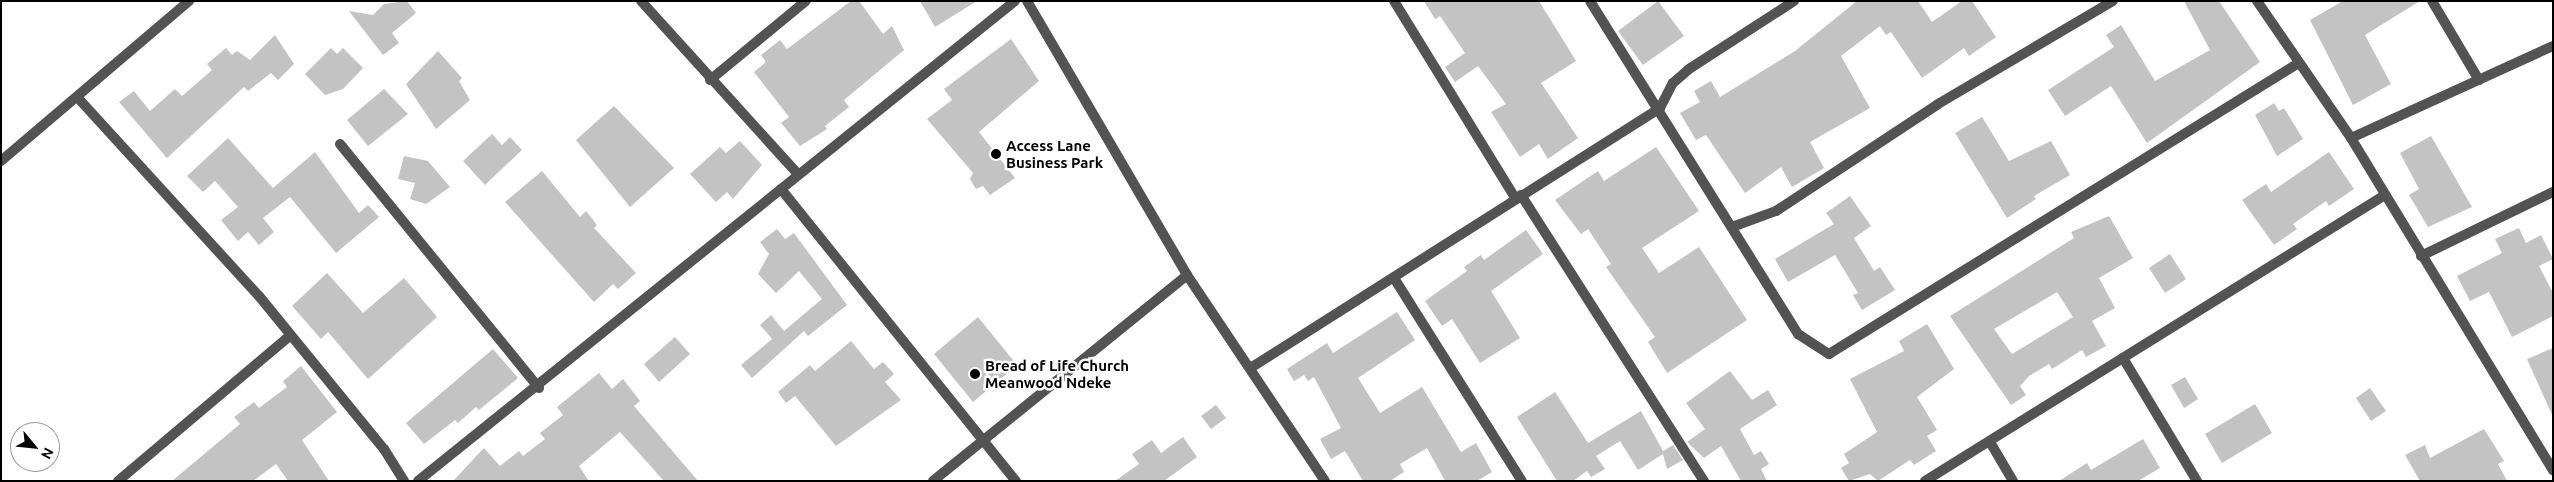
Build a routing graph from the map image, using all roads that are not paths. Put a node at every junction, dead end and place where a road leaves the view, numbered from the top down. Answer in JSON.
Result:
{"nodes":[{"id":1,"x":189,"y":1,"type":"edge"},
{"id":2,"x":641,"y":1,"type":"edge"},
{"id":3,"x":806,"y":1,"type":"edge"},
{"id":4,"x":1015,"y":1,"type":"edge"},
{"id":5,"x":1027,"y":1,"type":"edge"},
{"id":6,"x":1394,"y":1,"type":"edge"},
{"id":7,"x":1590,"y":1,"type":"edge"},
{"id":8,"x":1794,"y":1,"type":"edge"},
{"id":9,"x":2112,"y":1,"type":"edge"},
{"id":10,"x":2257,"y":1,"type":"edge"},
{"id":11,"x":2432,"y":1,"type":"edge"},
{"id":12,"x":2553,"y":46,"type":"edge"},
{"id":13,"x":2298,"y":64,"type":"junction"},
{"id":14,"x":710,"y":80,"type":"junction"},
{"id":15,"x":2479,"y":80,"type":"junction"},
{"id":16,"x":78,"y":98,"type":"junction"},
{"id":17,"x":1660,"y":108,"type":"junction"},
{"id":18,"x":2351,"y":138,"type":"junction"},
{"id":19,"x":340,"y":144,"type":"dead end"},
{"id":20,"x":1,"y":161,"type":"edge"},
{"id":21,"x":797,"y":173,"type":"junction"},
{"id":22,"x":781,"y":189,"type":"junction"},
{"id":23,"x":2553,"y":192,"type":"edge"},
{"id":24,"x":2385,"y":195,"type":"junction"},
{"id":25,"x":1518,"y":197,"type":"junction"},
{"id":26,"x":1732,"y":227,"type":"junction"},
{"id":27,"x":2421,"y":256,"type":"junction"},
{"id":28,"x":1188,"y":275,"type":"junction"},
{"id":29,"x":1394,"y":278,"type":"junction"},
{"id":30,"x":291,"y":336,"type":"junction"},
{"id":31,"x":2123,"y":358,"type":"junction"},
{"id":32,"x":1252,"y":367,"type":"junction"},
{"id":33,"x":539,"y":388,"type":"junction"},
{"id":34,"x":984,"y":441,"type":"junction"},
{"id":35,"x":1990,"y":442,"type":"junction"},
{"id":36,"x":2553,"y":470,"type":"edge"},
{"id":37,"x":118,"y":481,"type":"edge"},
{"id":38,"x":404,"y":481,"type":"edge"},
{"id":39,"x":418,"y":481,"type":"edge"},
{"id":40,"x":933,"y":481,"type":"edge"},
{"id":41,"x":1016,"y":481,"type":"edge"},
{"id":42,"x":1325,"y":481,"type":"edge"},
{"id":43,"x":1522,"y":481,"type":"edge"},
{"id":44,"x":1704,"y":481,"type":"edge"},
{"id":45,"x":1924,"y":481,"type":"edge"},
{"id":46,"x":2013,"y":481,"type":"edge"},
{"id":47,"x":2197,"y":481,"type":"edge"}],
"edges":[{"from":1,"to":16,"type":"street"},
{"from":2,"to":14,"type":"street"},
{"from":3,"to":14,"type":"street"},
{"from":4,"to":21,"type":"street"},
{"from":5,"to":28,"type":"street"},
{"from":6,"to":25,"type":"street"},
{"from":7,"to":17,"type":"street"},
{"from":8,"to":17,"type":"street"},
{"from":9,"to":26,"type":"street"},
{"from":10,"to":13,"type":"street"},
{"from":11,"to":15,"type":"street"},
{"from":12,"to":15,"type":"street"},
{"from":13,"to":18,"type":"street"},
{"from":13,"to":26,"type":"street"},
{"from":14,"to":21,"type":"street"},
{"from":15,"to":18,"type":"street"},
{"from":16,"to":20,"type":"street"},
{"from":16,"to":30,"type":"street"},
{"from":17,"to":25,"type":"street"},
{"from":17,"to":26,"type":"street"},
{"from":18,"to":24,"type":"street"},
{"from":19,"to":33,"type":"street"},
{"from":21,"to":22,"type":"street"},
{"from":22,"to":33,"type":"street"},
{"from":22,"to":34,"type":"street"},
{"from":23,"to":27,"type":"street"},
{"from":24,"to":27,"type":"street"},
{"from":24,"to":31,"type":"street"},
{"from":25,"to":29,"type":"street"},
{"from":25,"to":44,"type":"street"},
{"from":27,"to":36,"type":"street"},
{"from":28,"to":32,"type":"street"},
{"from":28,"to":34,"type":"street"},
{"from":29,"to":32,"type":"street"},
{"from":29,"to":43,"type":"street"},
{"from":30,"to":37,"type":"street"},
{"from":30,"to":38,"type":"street"},
{"from":31,"to":35,"type":"street"},
{"from":31,"to":47,"type":"street"},
{"from":32,"to":42,"type":"street"},
{"from":33,"to":39,"type":"street"},
{"from":34,"to":40,"type":"street"},
{"from":34,"to":41,"type":"street"},
{"from":35,"to":45,"type":"street"},
{"from":35,"to":46,"type":"street"}]}
